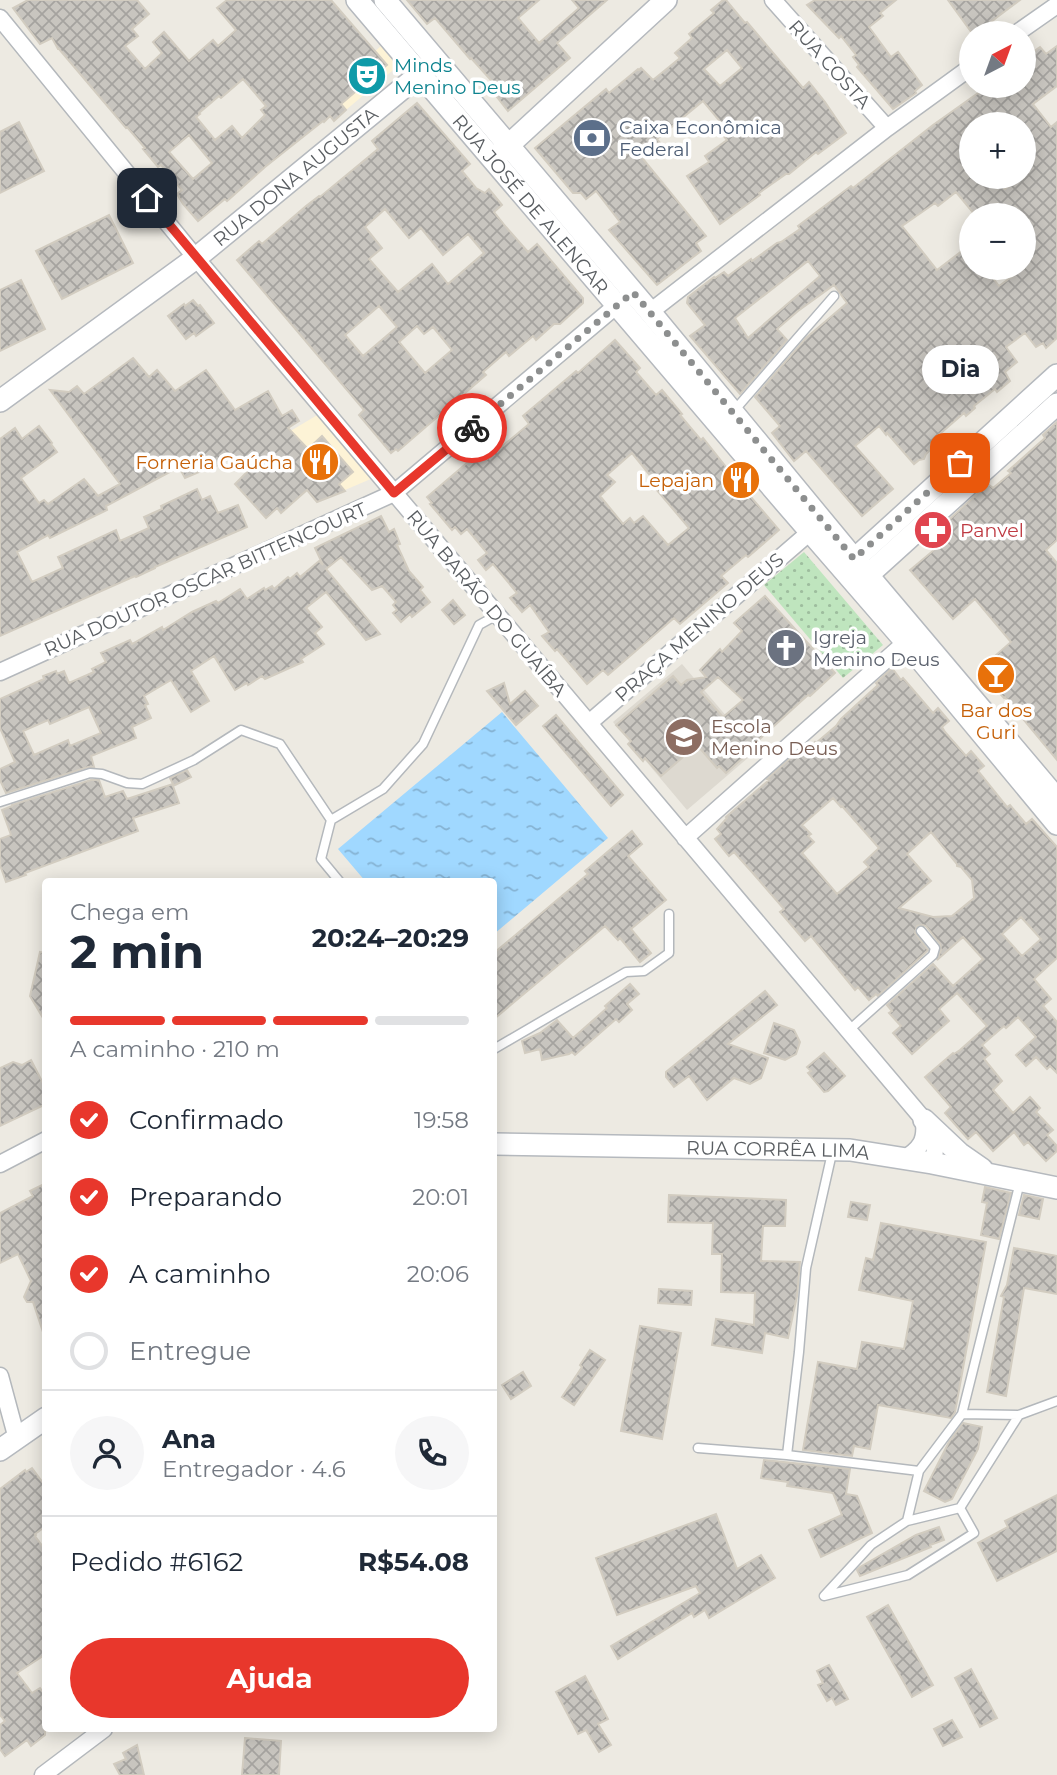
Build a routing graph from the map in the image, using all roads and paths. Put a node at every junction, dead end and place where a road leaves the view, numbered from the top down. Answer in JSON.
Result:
{"nodes":[{"id":1,"x":357,"y":0,"type":"edge"},
{"id":2,"x":385,"y":0,"type":"edge"},
{"id":3,"x":666,"y":0,"type":"edge"},
{"id":4,"x":773,"y":0,"type":"edge"},
{"id":5,"x":1057,"y":5,"type":"edge"},
{"id":6,"x":0,"y":18,"type":"edge"},
{"id":7,"x":1034,"y":21,"type":"edge"},
{"id":8,"x":419,"y":74,"type":"junction"},
{"id":9,"x":959,"y":75,"type":"edge"},
{"id":10,"x":887,"y":128,"type":"junction"},
{"id":11,"x":501,"y":153,"type":"junction"},
{"id":12,"x":196,"y":258,"type":"junction"},
{"id":13,"x":834,"y":296,"type":"dead end"},
{"id":14,"x":625,"y":299,"type":"junction"},
{"id":15,"x":650,"y":312,"type":"junction"},
{"id":16,"x":1057,"y":375,"type":"edge"},
{"id":17,"x":0,"y":401,"type":"edge"},
{"id":18,"x":1057,"y":404,"type":"edge"},
{"id":19,"x":733,"y":412,"type":"junction"},
{"id":20,"x":394,"y":493,"type":"junction"},
{"id":21,"x":810,"y":532,"type":"junction"},
{"id":22,"x":848,"y":564,"type":"junction"},
{"id":23,"x":863,"y":581,"type":"junction"},
{"id":24,"x":497,"y":614,"type":"junction"},
{"id":25,"x":906,"y":642,"type":"junction"},
{"id":26,"x":942,"y":661,"type":"junction"},
{"id":27,"x":0,"y":673,"type":"edge"},
{"id":28,"x":589,"y":723,"type":"junction"},
{"id":29,"x":1018,"y":778,"type":"junction"},
{"id":30,"x":1056,"y":799,"type":"edge"},
{"id":31,"x":0,"y":802,"type":"edge"},
{"id":32,"x":331,"y":820,"type":"junction"},
{"id":33,"x":1057,"y":824,"type":"edge"},
{"id":34,"x":685,"y":838,"type":"junction"},
{"id":35,"x":337,"y":878,"type":"edge"},
{"id":36,"x":669,"y":914,"type":"dead end"},
{"id":37,"x":921,"y":932,"type":"dead end"},
{"id":38,"x":848,"y":1031,"type":"junction"},
{"id":39,"x":497,"y":1047,"type":"edge"},
{"id":40,"x":923,"y":1120,"type":"junction"},
{"id":41,"x":42,"y":1142,"type":"edge"},
{"id":42,"x":497,"y":1144,"type":"edge"},
{"id":43,"x":833,"y":1150,"type":"junction"},
{"id":44,"x":904,"y":1159,"type":"junction"},
{"id":45,"x":932,"y":1163,"type":"junction"},
{"id":46,"x":0,"y":1164,"type":"edge"},
{"id":47,"x":1010,"y":1178,"type":"junction"},
{"id":48,"x":1057,"y":1188,"type":"edge"},
{"id":49,"x":0,"y":1376,"type":"edge"},
{"id":50,"x":1057,"y":1401,"type":"edge"},
{"id":51,"x":962,"y":1414,"type":"junction"},
{"id":52,"x":1019,"y":1415,"type":"junction"},
{"id":53,"x":42,"y":1421,"type":"edge"},
{"id":54,"x":8,"y":1444,"type":"edge"},
{"id":55,"x":698,"y":1448,"type":"dead end"},
{"id":56,"x":787,"y":1455,"type":"junction"},
{"id":57,"x":919,"y":1471,"type":"junction"},
{"id":58,"x":960,"y":1508,"type":"junction"},
{"id":59,"x":907,"y":1521,"type":"junction"},
{"id":60,"x":100,"y":1732,"type":"edge"},
{"id":61,"x":43,"y":1775,"type":"edge"}],
"edges":[{"from":1,"to":8,"type":"main road","name":"RUA JOSÉ DE ALENCAR"},
{"from":2,"to":11,"type":"main road","name":"RUA JOSÉ DE ALENCAR"},
{"from":3,"to":11,"type":"main road"},
{"from":4,"to":10,"type":"street","name":"RUA COSTA"},
{"from":5,"to":7,"type":"street"},
{"from":6,"to":12,"type":"street","name":"RUA BARÃO DO GUAÍBA"},
{"from":8,"to":11,"type":"main road","name":"RUA JOSÉ DE ALENCAR"},
{"from":8,"to":12,"type":"main road","name":"RUA DONA AUGUSTA"},
{"from":9,"to":10,"type":"street"},
{"from":10,"to":15,"type":"street"},
{"from":11,"to":14,"type":"main road","name":"RUA JOSÉ DE ALENCAR"},
{"from":12,"to":17,"type":"main road","name":"RUA DONA AUGUSTA"},
{"from":12,"to":20,"type":"street","name":"RUA BARÃO DO GUAÍBA"},
{"from":13,"to":19,"type":"lane"},
{"from":14,"to":15,"type":"main road","name":"RUA JOSÉ DE ALENCAR"},
{"from":14,"to":20,"type":"street","name":"RUA DOUTOR OSCAR BITTENCOURT"},
{"from":14,"to":21,"type":"main road","name":"RUA JOSÉ DE ALENCAR"},
{"from":15,"to":19,"type":"main road","name":"RUA JOSÉ DE ALENCAR"},
{"from":16,"to":22,"type":"main road"},
{"from":18,"to":23,"type":"main road"},
{"from":19,"to":22,"type":"main road","name":"RUA JOSÉ DE ALENCAR"},
{"from":20,"to":24,"type":"street","name":"RUA BARÃO DO GUAÍBA"},
{"from":20,"to":27,"type":"street","name":"RUA DOUTOR OSCAR BITTENCOURT"},
{"from":21,"to":22,"type":"main road","name":"RUA JOSÉ DE ALENCAR"},
{"from":21,"to":28,"type":"street","name":"PRAÇA MENINO DEUS"},
{"from":22,"to":23,"type":"main road","name":"RUA JOSÉ DE ALENCAR"},
{"from":23,"to":25,"type":"main road","name":"RUA JOSÉ DE ALENCAR"},
{"from":23,"to":26,"type":"main road"},
{"from":24,"to":28,"type":"street","name":"RUA BARÃO DO GUAÍBA"},
{"from":24,"to":32,"type":"lane"},
{"from":25,"to":26,"type":"street"},
{"from":25,"to":29,"type":"main road","name":"RUA JOSÉ DE ALENCAR"},
{"from":25,"to":34,"type":"street"},
{"from":26,"to":30,"type":"main road"},
{"from":28,"to":34,"type":"street","name":"RUA BARÃO DO GUAÍBA"},
{"from":29,"to":30,"type":"main road"},
{"from":29,"to":33,"type":"main road","name":"RUA JOSÉ DE ALENCAR"},
{"from":31,"to":32,"type":"lane"},
{"from":32,"to":35,"type":"lane"},
{"from":34,"to":38,"type":"street","name":"RUA BARÃO DO GUAÍBA"},
{"from":36,"to":39,"type":"lane"},
{"from":37,"to":38,"type":"lane"},
{"from":38,"to":40,"type":"street","name":"RUA BARÃO DO GUAÍBA"},
{"from":40,"to":44,"type":"street"},
{"from":40,"to":45,"type":"street","name":"RUA BARÃO DO GUAÍBA"},
{"from":40,"to":47,"type":"main road"},
{"from":41,"to":46,"type":"street"},
{"from":42,"to":43,"type":"main road","name":"RUA CORRÊA LIMA"},
{"from":43,"to":44,"type":"main road","name":"RUA CORRÊA LIMA"},
{"from":43,"to":56,"type":"lane"},
{"from":44,"to":45,"type":"main road","name":"RUA CORRÊA LIMA"},
{"from":45,"to":47,"type":"main road","name":"RUA CORRÊA LIMA"},
{"from":47,"to":48,"type":"main road","name":"RUA CORRÊA LIMA"},
{"from":47,"to":51,"type":"lane"},
{"from":49,"to":54,"type":"street"},
{"from":50,"to":52,"type":"lane"},
{"from":51,"to":52,"type":"lane"},
{"from":51,"to":57,"type":"lane"},
{"from":52,"to":58,"type":"lane"},
{"from":53,"to":54,"type":"main road"},
{"from":55,"to":56,"type":"lane"},
{"from":56,"to":57,"type":"lane"},
{"from":57,"to":59,"type":"lane"},
{"from":58,"to":59,"type":"lane"},
{"from":58,"to":59,"type":"lane"},
{"from":60,"to":61,"type":"street"}]}
